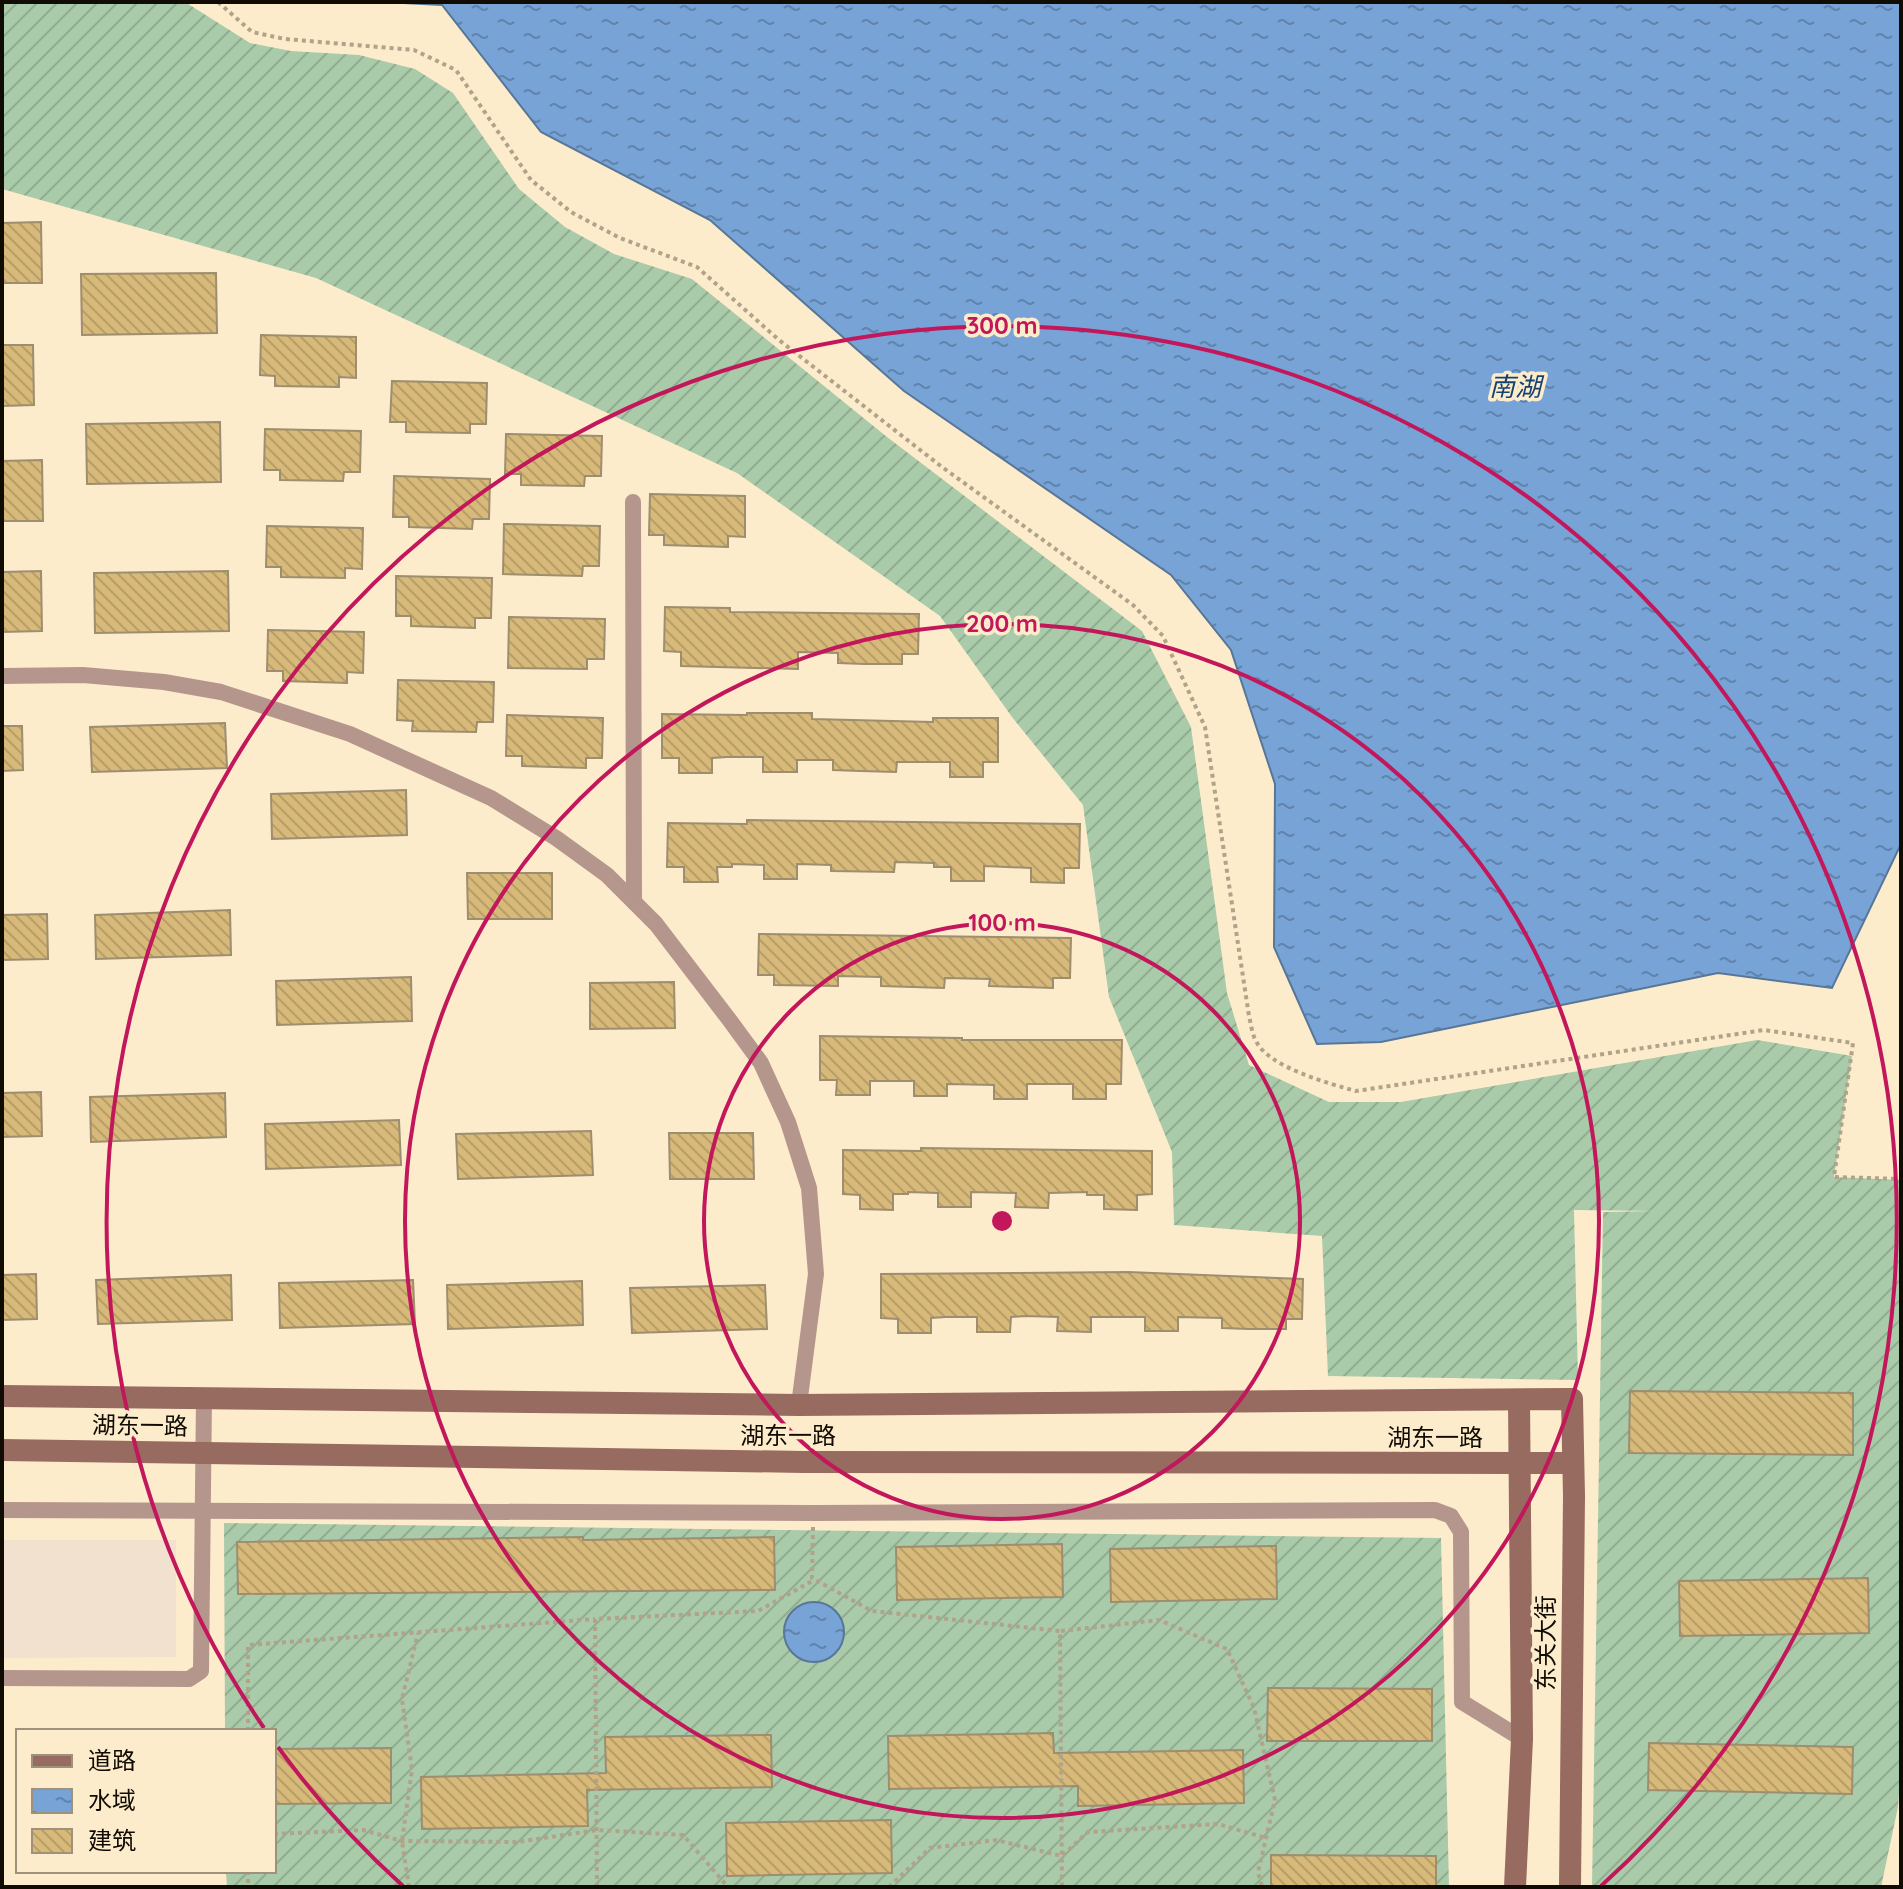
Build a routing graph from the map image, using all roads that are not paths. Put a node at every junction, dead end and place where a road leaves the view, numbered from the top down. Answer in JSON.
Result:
{"nodes":[{"id":1,"x":633,"y":502,"type":"dead end"},
{"id":2,"x":2,"y":676,"type":"edge"},
{"id":3,"x":634,"y":902,"type":"junction"},
{"id":4,"x":2,"y":1396,"type":"edge"},
{"id":5,"x":204,"y":1398,"type":"junction"},
{"id":6,"x":1572,"y":1399,"type":"joint"},
{"id":7,"x":1519,"y":1400,"type":"junction"},
{"id":8,"x":799,"y":1405,"type":"junction"},
{"id":9,"x":2,"y":1450,"type":"edge"},
{"id":10,"x":203,"y":1453,"type":"junction"},
{"id":11,"x":1573,"y":1463,"type":"junction"},
{"id":12,"x":1519,"y":1464,"type":"junction"},
{"id":13,"x":2,"y":1510,"type":"edge"},
{"id":14,"x":202,"y":1511,"type":"junction"},
{"id":15,"x":2,"y":1678,"type":"edge"},
{"id":16,"x":1522,"y":1739,"type":"junction"},
{"id":17,"x":1515,"y":1887,"type":"edge"},
{"id":18,"x":1570,"y":1887,"type":"edge"}],
"edges":[{"from":1,"to":3,"type":"street"},
{"from":2,"to":3,"type":"street"},
{"from":3,"to":8,"type":"street"},
{"from":4,"to":5,"type":"main road","name":"湖东一路"},
{"from":5,"to":8,"type":"main road","name":"湖东一路"},
{"from":5,"to":10,"type":"street"},
{"from":6,"to":7,"type":"main road","name":"湖东一路"},
{"from":6,"to":11,"type":"main road","name":"东关大街"},
{"from":7,"to":8,"type":"main road","name":"湖东一路"},
{"from":7,"to":12,"type":"main road","name":"东关大街"},
{"from":9,"to":10,"type":"main road","name":"湖东一路"},
{"from":10,"to":12,"type":"main road","name":"湖东一路"},
{"from":10,"to":14,"type":"street"},
{"from":11,"to":12,"type":"main road","name":"湖东一路"},
{"from":11,"to":18,"type":"main road","name":"东关大街"},
{"from":12,"to":16,"type":"main road","name":"东关大街"},
{"from":13,"to":14,"type":"street"},
{"from":14,"to":15,"type":"street"},
{"from":14,"to":16,"type":"street"},
{"from":16,"to":17,"type":"main road","name":"东关大街"}]}
